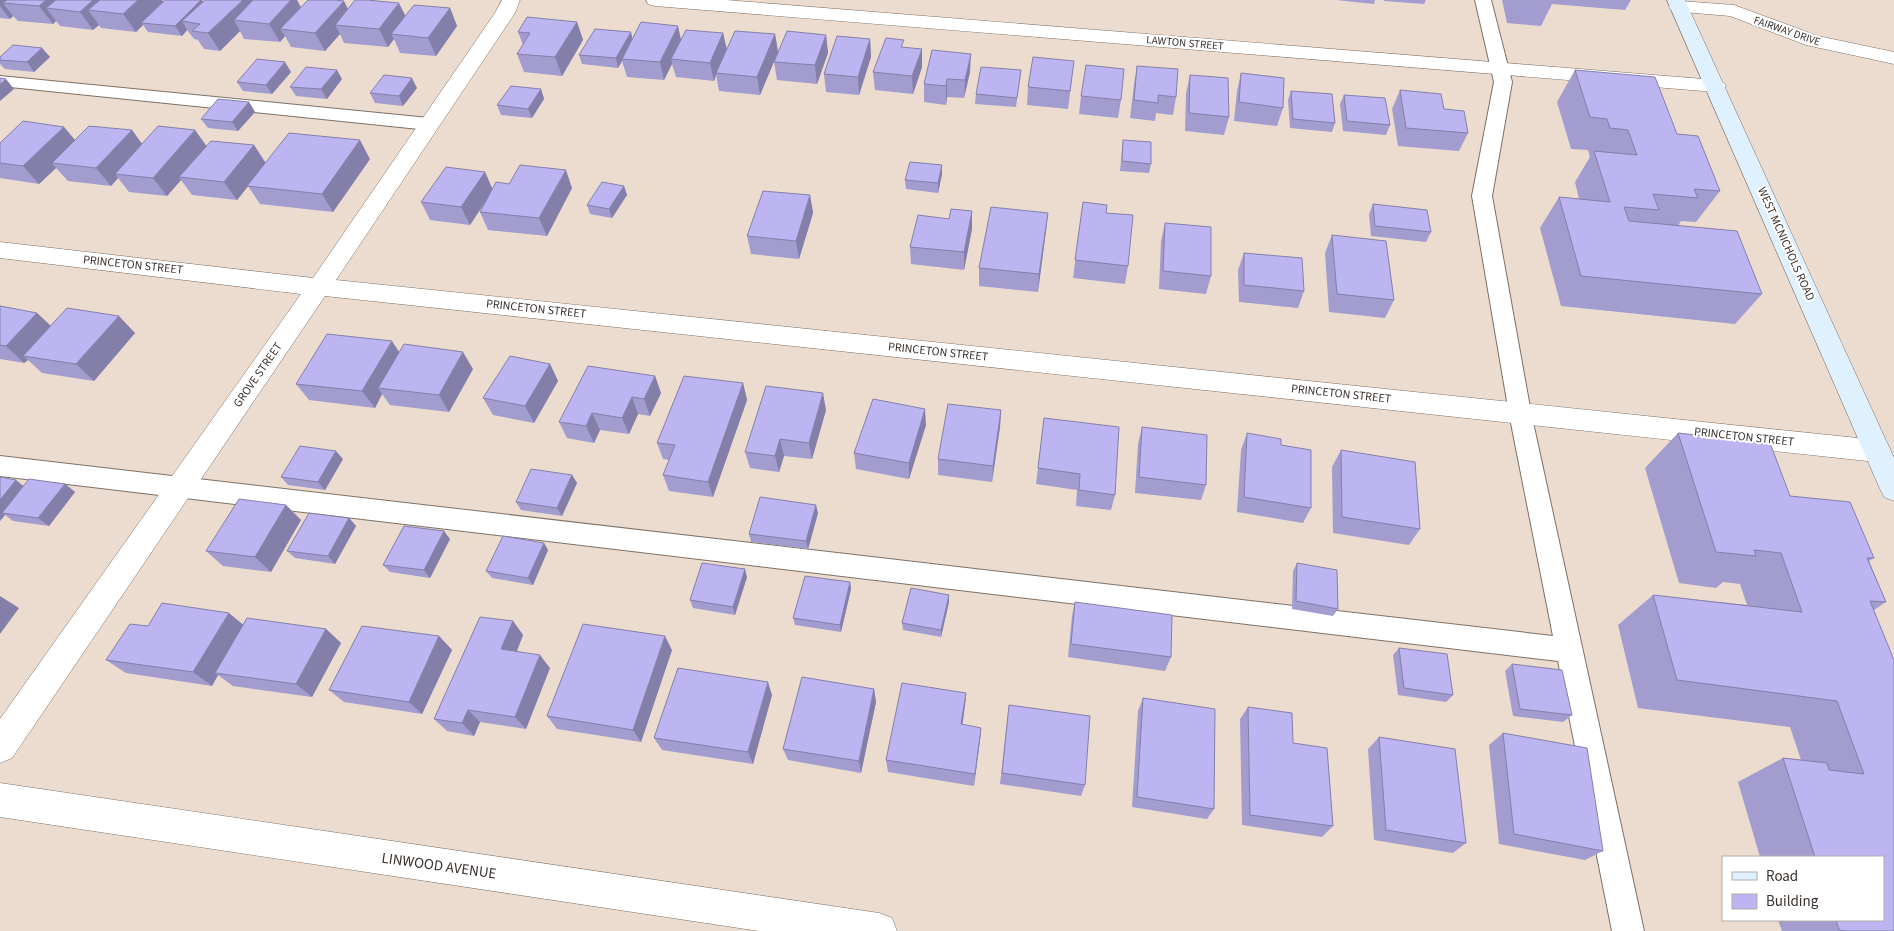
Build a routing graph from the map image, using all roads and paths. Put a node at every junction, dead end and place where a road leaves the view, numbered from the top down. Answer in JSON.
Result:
{"nodes":[{"id":1,"x":511,"y":0,"type":"edge"},
{"id":2,"x":655,"y":0,"type":"edge"},
{"id":3,"x":1483,"y":0,"type":"edge"},
{"id":4,"x":1678,"y":4,"type":"edge"},
{"id":5,"x":1894,"y":58,"type":"edge"},
{"id":6,"x":1499,"y":68,"type":"junction"},
{"id":7,"x":0,"y":81,"type":"edge"},
{"id":8,"x":1716,"y":86,"type":"junction"},
{"id":9,"x":429,"y":124,"type":"junction"},
{"id":10,"x":0,"y":250,"type":"edge"},
{"id":11,"x":320,"y":287,"type":"junction"},
{"id":12,"x":1520,"y":413,"type":"junction"},
{"id":13,"x":1877,"y":451,"type":"junction"},
{"id":14,"x":0,"y":466,"type":"edge"},
{"id":15,"x":180,"y":488,"type":"junction"},
{"id":16,"x":1894,"y":490,"type":"edge"},
{"id":17,"x":1569,"y":650,"type":"junction"},
{"id":18,"x":0,"y":747,"type":"edge"},
{"id":19,"x":0,"y":800,"type":"edge"},
{"id":20,"x":879,"y":931,"type":"edge"},
{"id":21,"x":1628,"y":931,"type":"edge"}],
"edges":[{"from":1,"to":9,"type":"street","name":"GROVE STREET"},
{"from":2,"to":6,"type":"street","name":"LAWTON STREET"},
{"from":3,"to":6,"type":"lane"},
{"from":4,"to":5,"type":"street","name":"FAIRWAY DRIVE"},
{"from":4,"to":8,"type":"main road","name":"WEST MCNICHOLS ROAD"},
{"from":6,"to":8,"type":"street","name":"LAWTON STREET"},
{"from":6,"to":12,"type":"lane"},
{"from":7,"to":9,"type":"lane"},
{"from":8,"to":13,"type":"main road","name":"WEST MCNICHOLS ROAD"},
{"from":9,"to":11,"type":"street","name":"GROVE STREET"},
{"from":10,"to":11,"type":"street","name":"PRINCETON STREET"},
{"from":11,"to":12,"type":"street","name":"PRINCETON STREET"},
{"from":11,"to":15,"type":"street","name":"GROVE STREET"},
{"from":12,"to":13,"type":"street","name":"PRINCETON STREET"},
{"from":12,"to":17,"type":"lane"},
{"from":13,"to":16,"type":"main road","name":"WEST MCNICHOLS ROAD"},
{"from":14,"to":15,"type":"lane"},
{"from":15,"to":17,"type":"lane"},
{"from":15,"to":18,"type":"street","name":"GROVE STREET"},
{"from":17,"to":21,"type":"lane"},
{"from":19,"to":20,"type":"street","name":"LINWOOD AVENUE"}]}
